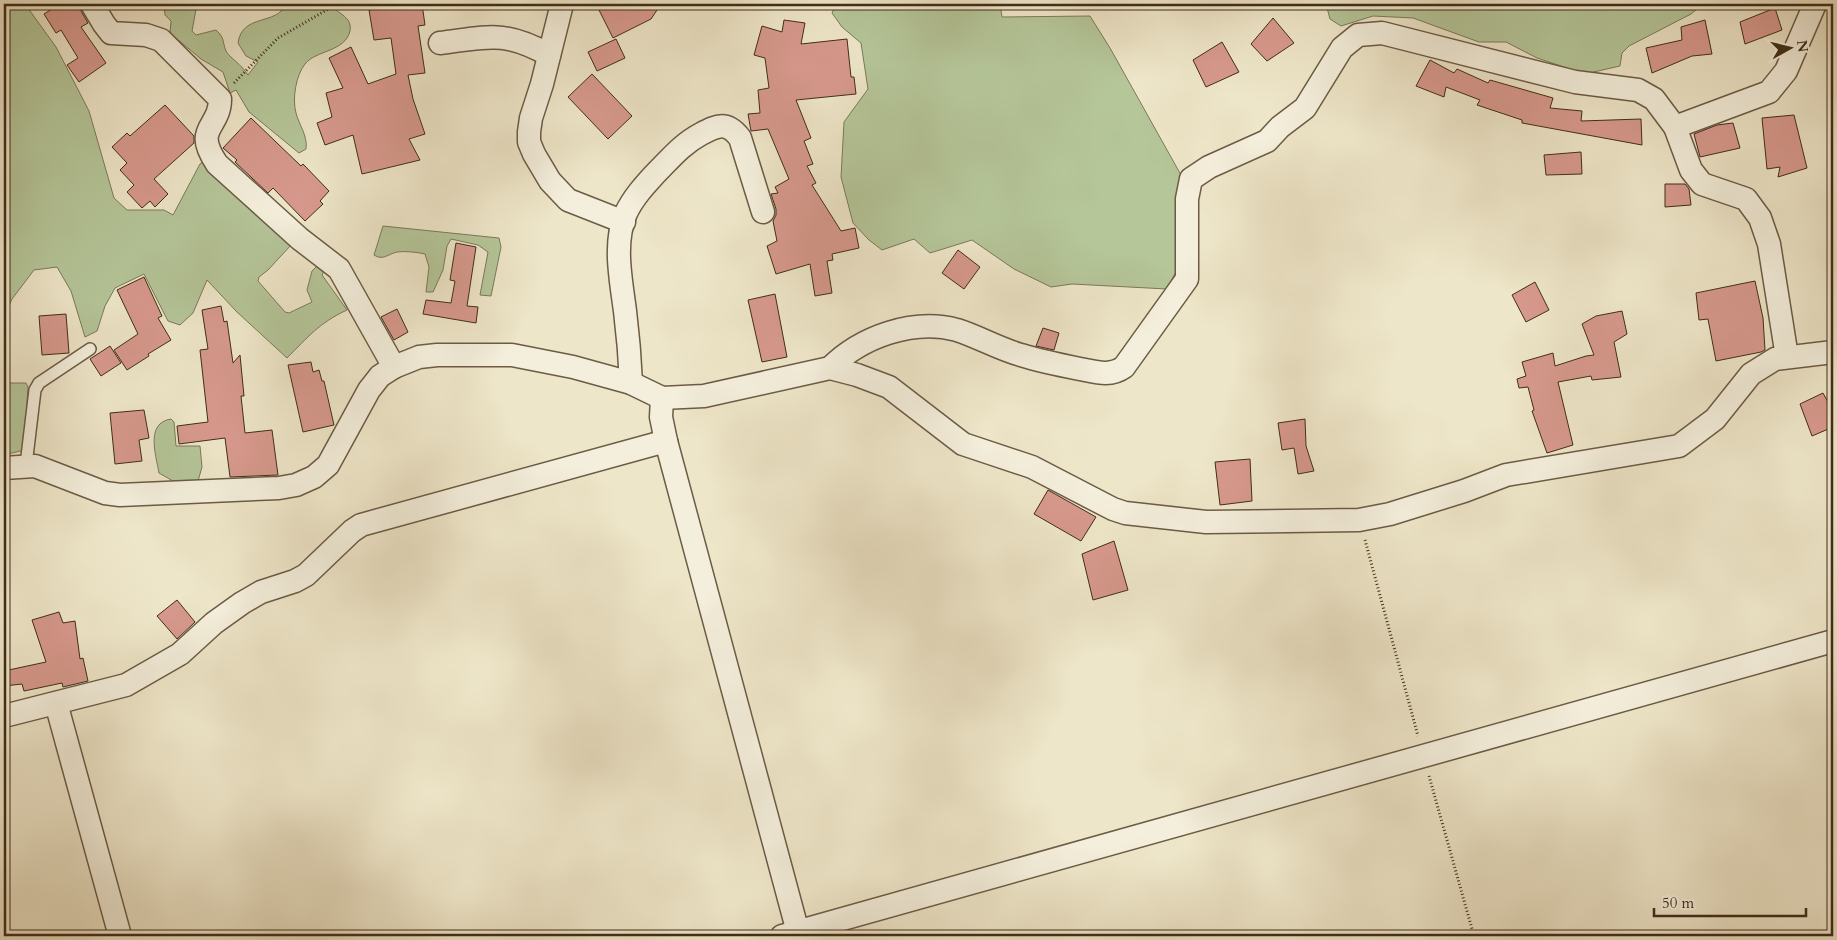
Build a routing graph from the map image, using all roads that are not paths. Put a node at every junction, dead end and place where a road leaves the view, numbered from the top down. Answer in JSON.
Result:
{"nodes":[{"id":1,"x":92,"y":4,"type":"edge"},
{"id":2,"x":562,"y":4,"type":"edge"},
{"id":3,"x":1815,"y":4,"type":"edge"},
{"id":4,"x":440,"y":43,"type":"dead end"},
{"id":5,"x":549,"y":55,"type":"junction"},
{"id":6,"x":1675,"y":127,"type":"junction"},
{"id":7,"x":763,"y":212,"type":"dead end"},
{"id":8,"x":624,"y":222,"type":"junction"},
{"id":9,"x":90,"y":349,"type":"dead end"},
{"id":10,"x":1833,"y":352,"type":"edge"},
{"id":11,"x":1787,"y":357,"type":"junction"},
{"id":12,"x":394,"y":367,"type":"junction"},
{"id":13,"x":830,"y":368,"type":"junction"},
{"id":14,"x":631,"y":383,"type":"junction"},
{"id":15,"x":662,"y":398,"type":"junction"},
{"id":16,"x":666,"y":441,"type":"junction"},
{"id":17,"x":15,"y":467,"type":"edge"},
{"id":18,"x":1833,"y":641,"type":"edge"},
{"id":19,"x":56,"y":703,"type":"junction"},
{"id":20,"x":4,"y":716,"type":"edge"},
{"id":21,"x":793,"y":935,"type":"edge"},
{"id":22,"x":120,"y":936,"type":"edge"}],
"edges":[{"from":1,"to":12,"type":"street"},
{"from":2,"to":5,"type":"street"},
{"from":3,"to":6,"type":"street"},
{"from":4,"to":5,"type":"street"},
{"from":5,"to":8,"type":"street"},
{"from":6,"to":11,"type":"street"},
{"from":6,"to":13,"type":"street"},
{"from":7,"to":8,"type":"street"},
{"from":8,"to":14,"type":"street"},
{"from":9,"to":17,"type":"lane"},
{"from":10,"to":11,"type":"street"},
{"from":11,"to":13,"type":"street"},
{"from":12,"to":14,"type":"street"},
{"from":12,"to":17,"type":"street"},
{"from":13,"to":15,"type":"street"},
{"from":14,"to":15,"type":"street"},
{"from":15,"to":16,"type":"street"},
{"from":16,"to":19,"type":"street"},
{"from":16,"to":21,"type":"street"},
{"from":18,"to":21,"type":"street"},
{"from":19,"to":20,"type":"street"},
{"from":19,"to":22,"type":"street"}]}
